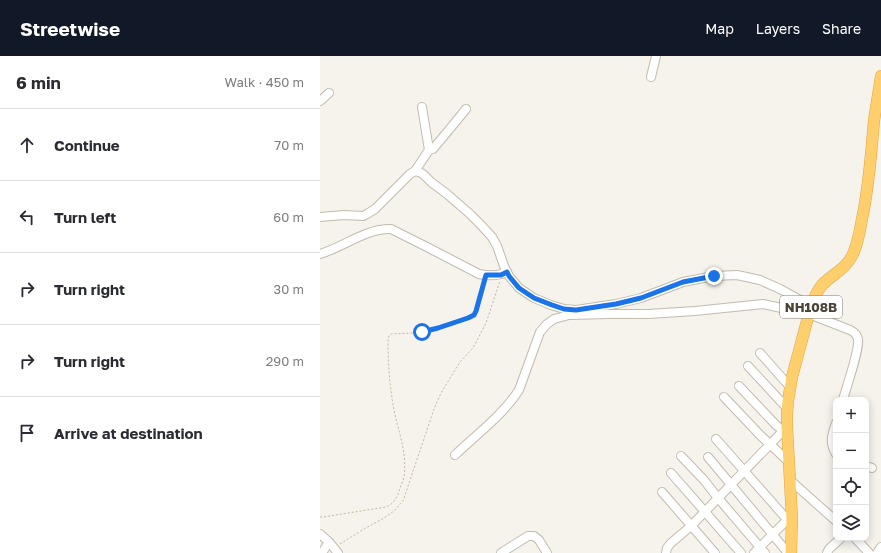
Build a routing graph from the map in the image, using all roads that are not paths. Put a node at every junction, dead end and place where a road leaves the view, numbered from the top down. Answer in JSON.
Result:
{"nodes":[{"id":1,"x":656,"y":56,"type":"edge"},
{"id":2,"x":881,"y":76,"type":"edge"},
{"id":3,"x":651,"y":77,"type":"dead end"},
{"id":4,"x":329,"y":93,"type":"dead end"},
{"id":5,"x":320,"y":101,"type":"edge"},
{"id":6,"x":422,"y":107,"type":"dead end"},
{"id":7,"x":466,"y":109,"type":"dead end"},
{"id":8,"x":429,"y":150,"type":"junction"},
{"id":9,"x":414,"y":171,"type":"junction"},
{"id":10,"x":320,"y":218,"type":"edge"},
{"id":11,"x":320,"y":254,"type":"edge"},
{"id":12,"x":504,"y":274,"type":"junction"},
{"id":13,"x":810,"y":310,"type":"junction"},
{"id":14,"x":760,"y":353,"type":"dead end"},
{"id":15,"x":748,"y":366,"type":"dead end"},
{"id":16,"x":739,"y":386,"type":"dead end"},
{"id":17,"x":790,"y":387,"type":"junction"},
{"id":18,"x":724,"y":397,"type":"dead end"},
{"id":19,"x":844,"y":397,"type":"edge"},
{"id":20,"x":787,"y":408,"type":"junction"},
{"id":21,"x":833,"y":432,"type":"edge"},
{"id":22,"x":785,"y":433,"type":"junction"},
{"id":23,"x":716,"y":439,"type":"dead end"},
{"id":24,"x":770,"y":445,"type":"junction"},
{"id":25,"x":833,"y":447,"type":"edge"},
{"id":26,"x":455,"y":455,"type":"dead end"},
{"id":27,"x":681,"y":456,"type":"dead end"},
{"id":28,"x":708,"y":457,"type":"dead end"},
{"id":29,"x":789,"y":462,"type":"junction"},
{"id":30,"x":744,"y":471,"type":"junction"},
{"id":31,"x":671,"y":473,"type":"dead end"},
{"id":32,"x":790,"y":481,"type":"junction"},
{"id":33,"x":731,"y":485,"type":"junction"},
{"id":34,"x":662,"y":492,"type":"dead end"},
{"id":35,"x":718,"y":498,"type":"junction"},
{"id":36,"x":706,"y":511,"type":"junction"},
{"id":37,"x":833,"y":518,"type":"edge"},
{"id":38,"x":789,"y":523,"type":"junction"},
{"id":39,"x":691,"y":526,"type":"junction"},
{"id":40,"x":320,"y":534,"type":"edge"},
{"id":41,"x":772,"y":534,"type":"junction"},
{"id":42,"x":838,"y":541,"type":"edge"},
{"id":43,"x":857,"y":541,"type":"edge"},
{"id":44,"x":881,"y":547,"type":"edge"},
{"id":45,"x":334,"y":548,"type":"edge"},
{"id":46,"x":760,"y":551,"type":"edge"},
{"id":47,"x":865,"y":551,"type":"edge"},
{"id":48,"x":322,"y":553,"type":"edge"},
{"id":49,"x":501,"y":553,"type":"edge"},
{"id":50,"x":547,"y":553,"type":"edge"},
{"id":51,"x":666,"y":553,"type":"edge"},
{"id":52,"x":715,"y":553,"type":"edge"},
{"id":53,"x":741,"y":553,"type":"edge"},
{"id":54,"x":789,"y":553,"type":"edge"},
{"id":55,"x":827,"y":553,"type":"edge"},
{"id":56,"x":877,"y":553,"type":"edge"}],
"edges":[{"from":1,"to":3,"type":"street"},
{"from":2,"to":13,"type":"highway","number":"NH108B"},
{"from":4,"to":5,"type":"street"},
{"from":6,"to":8,"type":"street"},
{"from":7,"to":8,"type":"street"},
{"from":8,"to":9,"type":"street"},
{"from":9,"to":10,"type":"street"},
{"from":9,"to":12,"type":"street"},
{"from":11,"to":12,"type":"street"},
{"from":12,"to":13,"type":"street"},
{"from":13,"to":17,"type":"highway","number":"NH108B"},
{"from":13,"to":19,"type":"street"},
{"from":13,"to":26,"type":"street"},
{"from":14,"to":17,"type":"street"},
{"from":15,"to":20,"type":"street"},
{"from":16,"to":22,"type":"street"},
{"from":17,"to":20,"type":"highway","number":"NH108B"},
{"from":18,"to":24,"type":"street"},
{"from":20,"to":22,"type":"highway","number":"NH108B"},
{"from":21,"to":25,"type":"street"},
{"from":22,"to":24,"type":"street"},
{"from":22,"to":29,"type":"highway","number":"NH108B"},
{"from":23,"to":30,"type":"street"},
{"from":24,"to":29,"type":"street"},
{"from":24,"to":30,"type":"street"},
{"from":27,"to":35,"type":"street"},
{"from":28,"to":33,"type":"street"},
{"from":29,"to":32,"type":"highway","number":"NH108B"},
{"from":30,"to":33,"type":"street"},
{"from":30,"to":38,"type":"street"},
{"from":31,"to":36,"type":"street"},
{"from":32,"to":37,"type":"street"},
{"from":32,"to":38,"type":"highway","number":"NH108B"},
{"from":33,"to":35,"type":"street"},
{"from":33,"to":41,"type":"street"},
{"from":34,"to":39,"type":"street"},
{"from":35,"to":36,"type":"street"},
{"from":35,"to":46,"type":"street"},
{"from":36,"to":39,"type":"street"},
{"from":36,"to":53,"type":"street"},
{"from":38,"to":41,"type":"street"},
{"from":38,"to":54,"type":"highway","number":"NH108B"},
{"from":39,"to":51,"type":"street"},
{"from":39,"to":52,"type":"street"},
{"from":40,"to":45,"type":"street"},
{"from":41,"to":46,"type":"street"},
{"from":41,"to":54,"type":"street"},
{"from":42,"to":55,"type":"street"},
{"from":43,"to":47,"type":"street"},
{"from":44,"to":56,"type":"street"},
{"from":45,"to":48,"type":"street"},
{"from":49,"to":50,"type":"street"}]}
